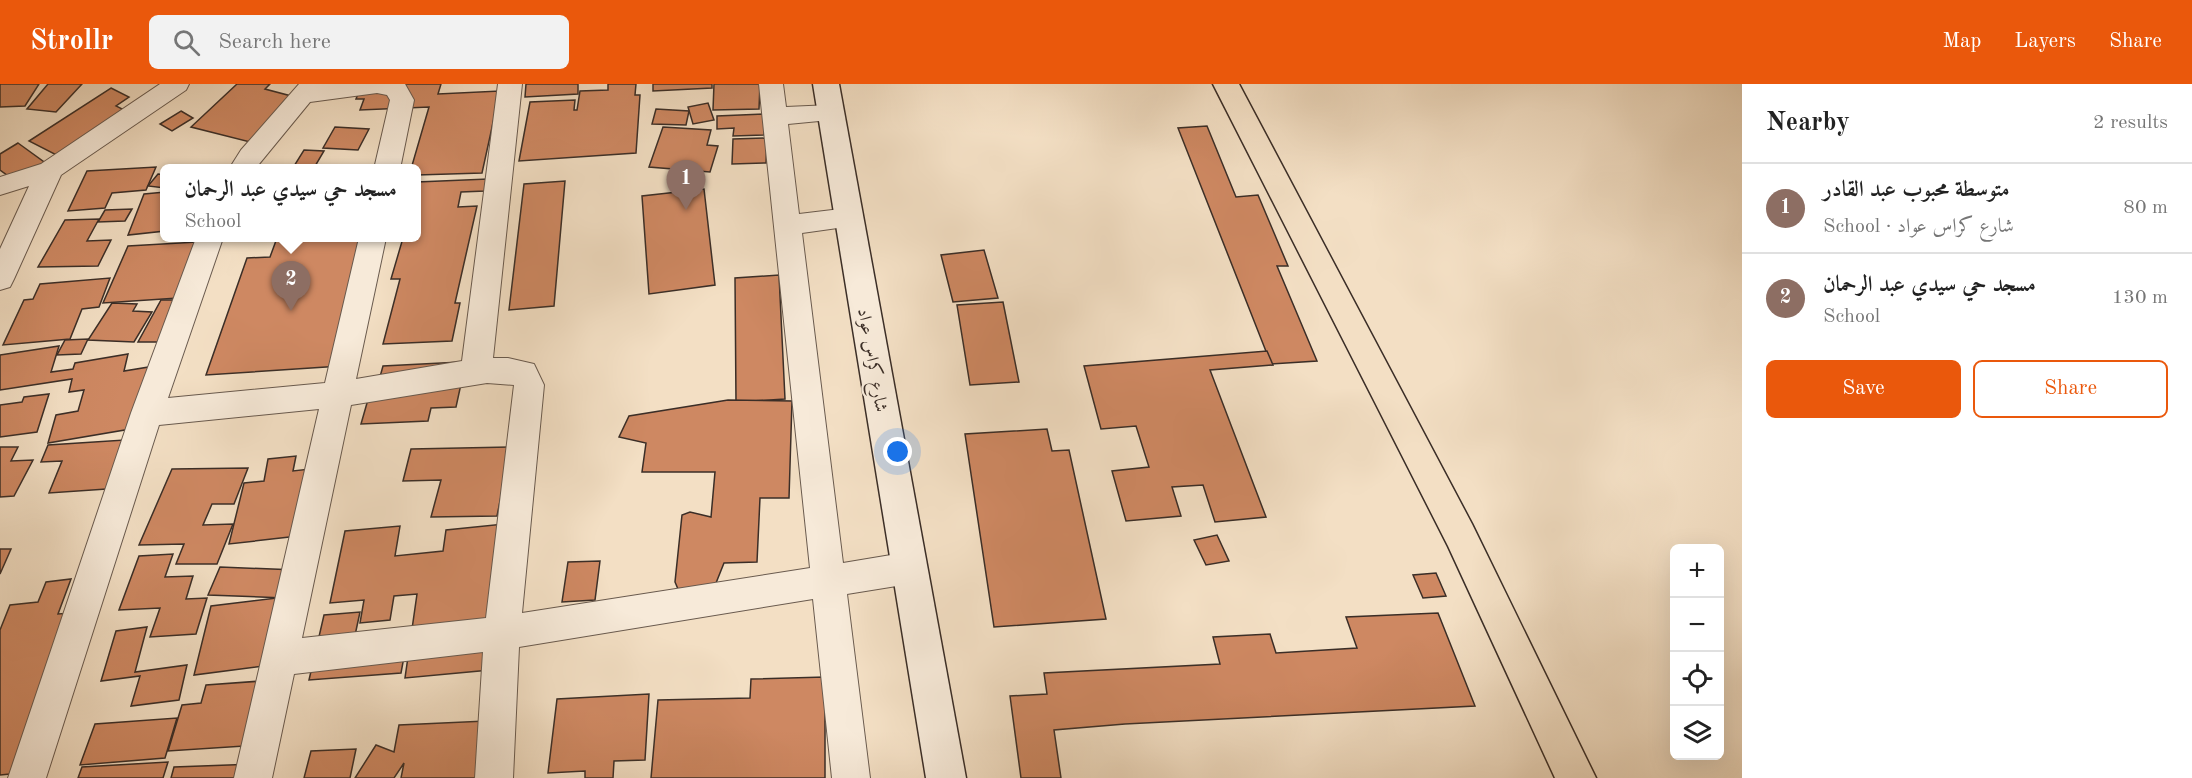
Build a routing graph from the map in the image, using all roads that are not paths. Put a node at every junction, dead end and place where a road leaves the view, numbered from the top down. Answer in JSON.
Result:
{"nodes":[{"id":1,"x":177,"y":84,"type":"edge"},
{"id":2,"x":510,"y":84,"type":"edge"},
{"id":3,"x":771,"y":84,"type":"edge"},
{"id":4,"x":1226,"y":84,"type":"edge"},
{"id":5,"x":307,"y":90,"type":"edge"},
{"id":6,"x":828,"y":99,"type":"edge"},
{"id":7,"x":775,"y":116,"type":"junction"},
{"id":8,"x":245,"y":164,"type":"edge"},
{"id":9,"x":388,"y":164,"type":"edge"},
{"id":10,"x":50,"y":170,"type":"junction"},
{"id":11,"x":0,"y":186,"type":"edge"},
{"id":12,"x":849,"y":218,"type":"junction"},
{"id":13,"x":787,"y":225,"type":"junction"},
{"id":14,"x":207,"y":242,"type":"edge"},
{"id":15,"x":371,"y":242,"type":"edge"},
{"id":16,"x":0,"y":279,"type":"edge"},
{"id":17,"x":476,"y":372,"type":"junction"},
{"id":18,"x":338,"y":394,"type":"junction"},
{"id":19,"x":147,"y":413,"type":"junction"},
{"id":20,"x":909,"y":568,"type":"junction"},
{"id":21,"x":827,"y":581,"type":"junction"},
{"id":22,"x":502,"y":633,"type":"junction"},
{"id":23,"x":280,"y":658,"type":"junction"},
{"id":24,"x":27,"y":778,"type":"edge"},
{"id":25,"x":253,"y":778,"type":"edge"},
{"id":26,"x":494,"y":778,"type":"edge"},
{"id":27,"x":851,"y":778,"type":"edge"},
{"id":28,"x":946,"y":778,"type":"edge"},
{"id":29,"x":1576,"y":778,"type":"edge"}],
"edges":[{"from":1,"to":10,"type":"street"},
{"from":2,"to":17,"type":"street"},
{"from":3,"to":7,"type":"street"},
{"from":4,"to":29,"type":"main road"},
{"from":5,"to":8,"type":"street"},
{"from":5,"to":9,"type":"street"},
{"from":6,"to":7,"type":"street"},
{"from":6,"to":12,"type":"street","name":"شارع كراس عواد"},
{"from":7,"to":13,"type":"street"},
{"from":10,"to":11,"type":"street"},
{"from":10,"to":16,"type":"street"},
{"from":12,"to":13,"type":"street"},
{"from":12,"to":20,"type":"street","name":"شارع كراس عواد"},
{"from":13,"to":21,"type":"street"},
{"from":14,"to":19,"type":"street"},
{"from":15,"to":18,"type":"street"},
{"from":17,"to":18,"type":"street"},
{"from":17,"to":22,"type":"street"},
{"from":18,"to":19,"type":"street"},
{"from":18,"to":23,"type":"street"},
{"from":19,"to":24,"type":"street"},
{"from":20,"to":21,"type":"street"},
{"from":20,"to":28,"type":"street","name":"شارع كراس عواد"},
{"from":21,"to":22,"type":"street"},
{"from":21,"to":27,"type":"street"},
{"from":22,"to":23,"type":"street"},
{"from":22,"to":26,"type":"street"},
{"from":23,"to":25,"type":"street"}]}
